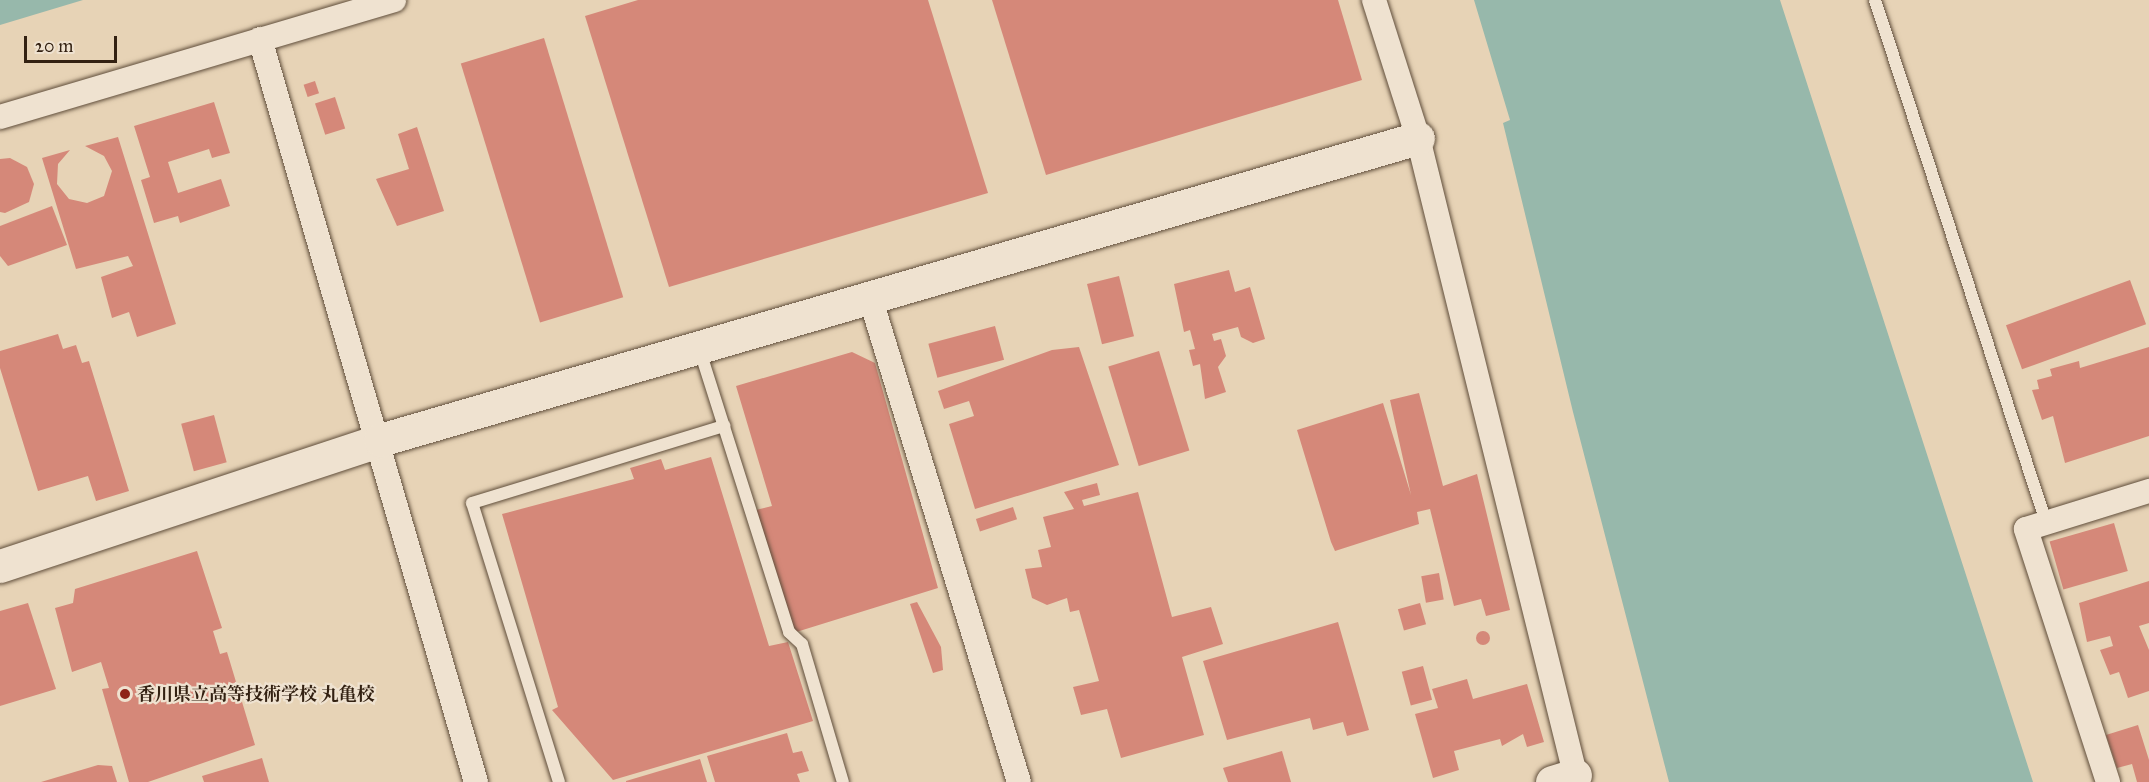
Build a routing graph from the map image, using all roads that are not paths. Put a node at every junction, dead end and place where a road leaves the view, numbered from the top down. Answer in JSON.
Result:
{"nodes":[{"id":1,"x":394,"y":0,"type":"edge"},
{"id":2,"x":1374,"y":0,"type":"edge"},
{"id":3,"x":1875,"y":0,"type":"edge"},
{"id":4,"x":260,"y":39,"type":"junction"},
{"id":5,"x":0,"y":117,"type":"edge"},
{"id":6,"x":1418,"y":138,"type":"junction"},
{"id":7,"x":870,"y":297,"type":"junction"},
{"id":8,"x":699,"y":347,"type":"junction"},
{"id":9,"x":723,"y":426,"type":"junction"},
{"id":10,"x":380,"y":440,"type":"junction"},
{"id":11,"x":2149,"y":491,"type":"edge"},
{"id":12,"x":2046,"y":522,"type":"junction"},
{"id":13,"x":0,"y":566,"type":"edge"},
{"id":14,"x":1568,"y":780,"type":"edge"},
{"id":15,"x":476,"y":782,"type":"edge"},
{"id":16,"x":559,"y":782,"type":"edge"},
{"id":17,"x":843,"y":782,"type":"edge"},
{"id":18,"x":1019,"y":782,"type":"edge"},
{"id":19,"x":2108,"y":782,"type":"edge"}],
"edges":[{"from":1,"to":4,"type":"street"},
{"from":2,"to":6,"type":"street"},
{"from":3,"to":12,"type":"lane"},
{"from":4,"to":5,"type":"street"},
{"from":4,"to":10,"type":"street"},
{"from":6,"to":7,"type":"street"},
{"from":6,"to":14,"type":"street"},
{"from":7,"to":8,"type":"street"},
{"from":7,"to":18,"type":"street"},
{"from":8,"to":9,"type":"lane"},
{"from":8,"to":10,"type":"street"},
{"from":9,"to":16,"type":"lane"},
{"from":9,"to":17,"type":"lane"},
{"from":10,"to":13,"type":"street"},
{"from":10,"to":15,"type":"street"},
{"from":11,"to":12,"type":"street"},
{"from":12,"to":19,"type":"street"}]}
